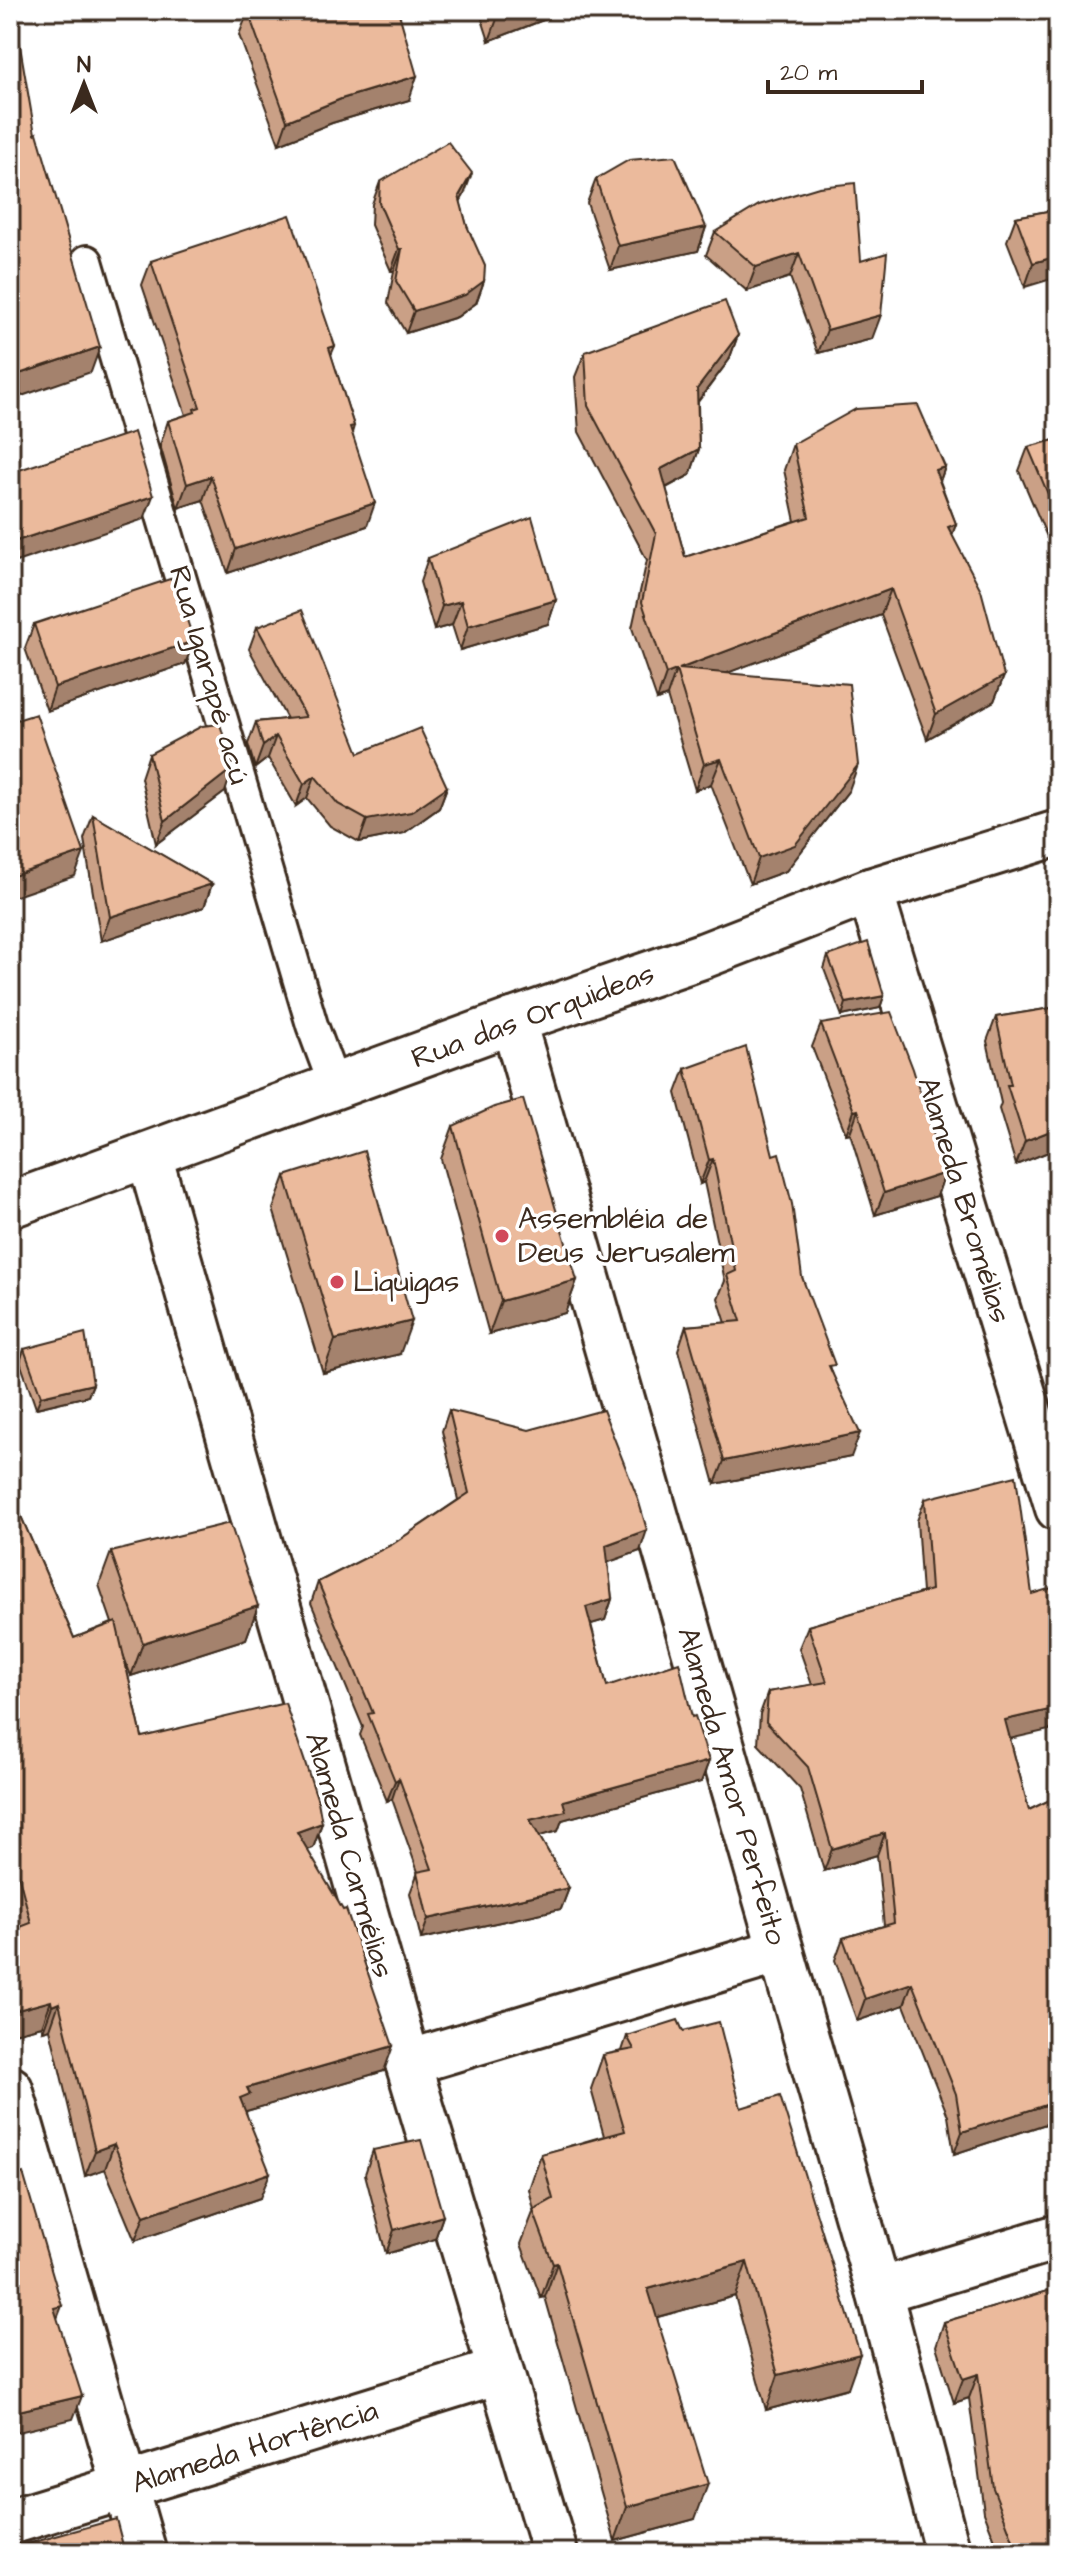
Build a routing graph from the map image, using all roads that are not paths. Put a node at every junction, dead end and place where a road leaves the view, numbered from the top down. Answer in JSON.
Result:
{"nodes":[{"id":1,"x":87,"y":261,"type":"dead end"},
{"id":2,"x":1058,"y":833,"type":"edge"},
{"id":3,"x":870,"y":891,"type":"junction"},
{"id":4,"x":513,"y":1021,"type":"junction"},
{"id":5,"x":335,"y":1087,"type":"junction"},
{"id":6,"x":149,"y":1155,"type":"junction"},
{"id":7,"x":10,"y":1205,"type":"edge"},
{"id":8,"x":1058,"y":1508,"type":"edge"},
{"id":9,"x":780,"y":1951,"type":"junction"},
{"id":10,"x":408,"y":2063,"type":"junction"},
{"id":11,"x":10,"y":2089,"type":"edge"},
{"id":12,"x":1058,"y":2237,"type":"edge"},
{"id":13,"x":879,"y":2291,"type":"junction"},
{"id":14,"x":499,"y":2371,"type":"junction"},
{"id":15,"x":125,"y":2487,"type":"junction"},
{"id":16,"x":10,"y":2522,"type":"edge"},
{"id":17,"x":144,"y":2553,"type":"edge"},
{"id":18,"x":555,"y":2553,"type":"edge"},
{"id":19,"x":948,"y":2553,"type":"edge"}],
"edges":[{"from":1,"to":5,"type":"lane","name":"Rua Igarapé acú"},
{"from":2,"to":3,"type":"street","name":"Rua das Orquideas"},
{"from":3,"to":4,"type":"street","name":"Rua das Orquideas"},
{"from":3,"to":8,"type":"street","name":"Alameda Bromélias"},
{"from":4,"to":5,"type":"street","name":"Rua das Orquideas"},
{"from":4,"to":9,"type":"street","name":"Alameda Amor Perfeito"},
{"from":5,"to":6,"type":"street","name":"Rua das Orquideas"},
{"from":6,"to":7,"type":"street","name":"Rua das Orquideas"},
{"from":6,"to":10,"type":"street","name":"Alameda Carmélias"},
{"from":9,"to":10,"type":"street"},
{"from":9,"to":13,"type":"street","name":"Alameda Amor Perfeito"},
{"from":10,"to":14,"type":"street","name":"Alameda Carmélias"},
{"from":11,"to":15,"type":"street"},
{"from":12,"to":13,"type":"street"},
{"from":13,"to":19,"type":"street","name":"Alameda Amor Perfeito"},
{"from":14,"to":15,"type":"street","name":"Alameda Hortência"},
{"from":14,"to":18,"type":"street","name":"Alameda Carmélias"},
{"from":15,"to":16,"type":"street","name":"Alameda Hortência"},
{"from":15,"to":17,"type":"street"}]}
